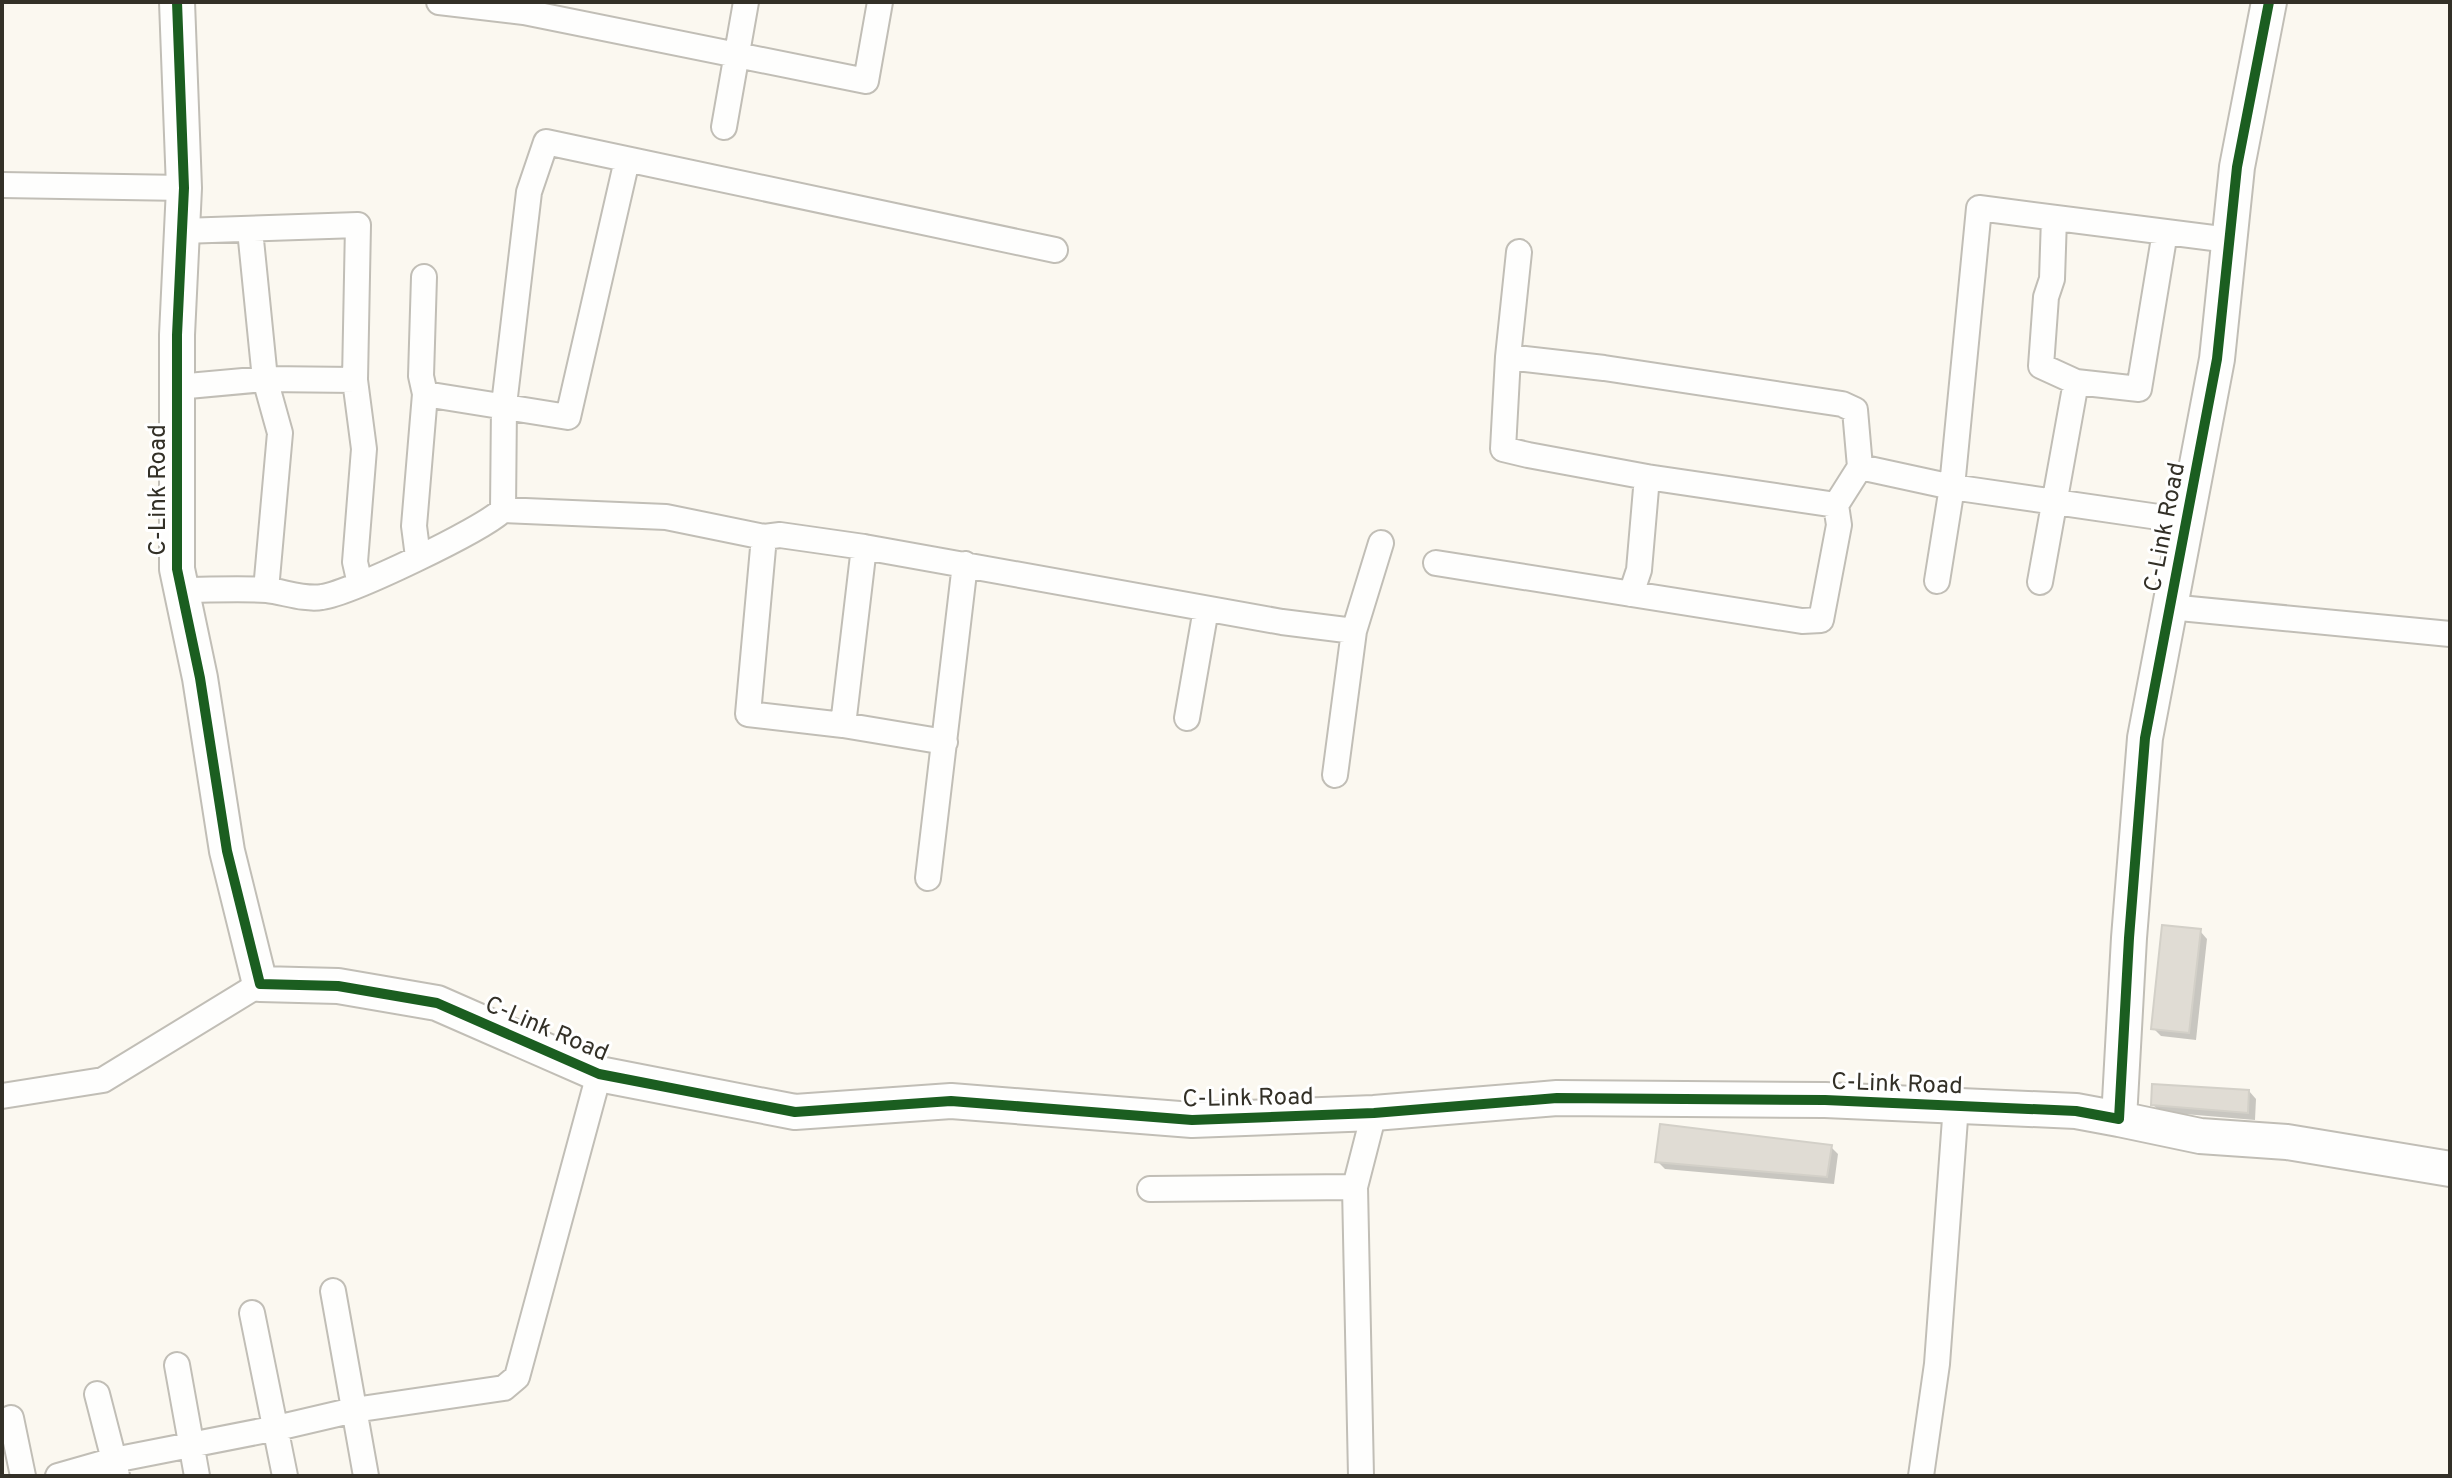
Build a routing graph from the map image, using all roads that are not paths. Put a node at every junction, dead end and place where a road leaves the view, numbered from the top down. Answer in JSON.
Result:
{"nodes":[{"id":1,"x":177,"y":2,"type":"edge"},
{"id":2,"x":439,"y":2,"type":"edge"},
{"id":3,"x":746,"y":2,"type":"edge"},
{"id":4,"x":880,"y":2,"type":"edge"},
{"id":5,"x":2269,"y":2,"type":"edge"},
{"id":6,"x":737,"y":55,"type":"junction"},
{"id":7,"x":724,"y":127,"type":"dead end"},
{"id":8,"x":627,"y":160,"type":"junction"},
{"id":9,"x":2,"y":185,"type":"edge"},
{"id":10,"x":184,"y":188,"type":"junction"},
{"id":11,"x":2054,"y":218,"type":"junction"},
{"id":12,"x":250,"y":230,"type":"junction"},
{"id":13,"x":182,"y":231,"type":"junction"},
{"id":14,"x":2165,"y":232,"type":"junction"},
{"id":15,"x":2229,"y":240,"type":"junction"},
{"id":16,"x":1055,"y":250,"type":"dead end"},
{"id":17,"x":1519,"y":252,"type":"dead end"},
{"id":18,"x":424,"y":277,"type":"dead end"},
{"id":19,"x":1508,"y":357,"type":"junction"},
{"id":20,"x":265,"y":379,"type":"junction"},
{"id":21,"x":355,"y":380,"type":"junction"},
{"id":22,"x":2076,"y":382,"type":"junction"},
{"id":23,"x":177,"y":387,"type":"junction"},
{"id":24,"x":425,"y":394,"type":"junction"},
{"id":25,"x":504,"y":405,"type":"junction"},
{"id":26,"x":1860,"y":467,"type":"junction"},
{"id":27,"x":1647,"y":477,"type":"junction"},
{"id":28,"x":1952,"y":487,"type":"junction"},
{"id":29,"x":2056,"y":501,"type":"junction"},
{"id":30,"x":1836,"y":505,"type":"junction"},
{"id":31,"x":503,"y":510,"type":"junction"},
{"id":32,"x":2186,"y":521,"type":"junction"},
{"id":33,"x":764,"y":537,"type":"junction"},
{"id":34,"x":1381,"y":543,"type":"dead end"},
{"id":35,"x":864,"y":547,"type":"junction"},
{"id":36,"x":418,"y":557,"type":"junction"},
{"id":37,"x":1436,"y":563,"type":"dead end"},
{"id":38,"x":965,"y":564,"type":"junction"},
{"id":39,"x":1937,"y":581,"type":"dead end"},
{"id":40,"x":2040,"y":582,"type":"dead end"},
{"id":41,"x":360,"y":584,"type":"junction"},
{"id":42,"x":181,"y":590,"type":"junction"},
{"id":43,"x":266,"y":590,"type":"junction"},
{"id":44,"x":1631,"y":594,"type":"junction"},
{"id":45,"x":2169,"y":607,"type":"junction"},
{"id":46,"x":1206,"y":609,"type":"junction"},
{"id":47,"x":1354,"y":631,"type":"junction"},
{"id":48,"x":2450,"y":634,"type":"edge"},
{"id":49,"x":1187,"y":718,"type":"dead end"},
{"id":50,"x":843,"y":725,"type":"junction"},
{"id":51,"x":945,"y":742,"type":"junction"},
{"id":52,"x":1335,"y":775,"type":"dead end"},
{"id":53,"x":928,"y":878,"type":"dead end"},
{"id":54,"x":260,"y":984,"type":"junction"},
{"id":55,"x":599,"y":1074,"type":"junction"},
{"id":56,"x":2,"y":1096,"type":"edge"},
{"id":57,"x":1956,"y":1105,"type":"junction"},
{"id":58,"x":1374,"y":1113,"type":"junction"},
{"id":59,"x":2119,"y":1119,"type":"junction"},
{"id":60,"x":2450,"y":1169,"type":"edge"},
{"id":61,"x":1355,"y":1187,"type":"junction"},
{"id":62,"x":1150,"y":1189,"type":"dead end"},
{"id":63,"x":333,"y":1291,"type":"dead end"},
{"id":64,"x":252,"y":1313,"type":"dead end"},
{"id":65,"x":177,"y":1365,"type":"dead end"},
{"id":66,"x":97,"y":1394,"type":"dead end"},
{"id":67,"x":354,"y":1410,"type":"junction"},
{"id":68,"x":11,"y":1418,"type":"dead end"},
{"id":69,"x":277,"y":1428,"type":"junction"},
{"id":70,"x":193,"y":1445,"type":"junction"},
{"id":71,"x":115,"y":1468,"type":"edge"},
{"id":72,"x":23,"y":1476,"type":"edge"},
{"id":73,"x":58,"y":1476,"type":"edge"},
{"id":74,"x":197,"y":1476,"type":"edge"},
{"id":75,"x":285,"y":1476,"type":"edge"},
{"id":76,"x":366,"y":1476,"type":"edge"},
{"id":77,"x":1361,"y":1476,"type":"edge"},
{"id":78,"x":1921,"y":1476,"type":"edge"}],
"edges":[{"from":1,"to":10,"type":"street","name":"C-Link Road"},
{"from":2,"to":6,"type":"street"},
{"from":3,"to":6,"type":"street"},
{"from":4,"to":6,"type":"street"},
{"from":5,"to":15,"type":"street","name":"C-Link Road"},
{"from":6,"to":7,"type":"street"},
{"from":8,"to":16,"type":"street"},
{"from":8,"to":25,"type":"street"},
{"from":8,"to":25,"type":"street"},
{"from":9,"to":10,"type":"street"},
{"from":10,"to":13,"type":"street","name":"C-Link Road"},
{"from":11,"to":14,"type":"street"},
{"from":11,"to":22,"type":"street"},
{"from":11,"to":28,"type":"street"},
{"from":12,"to":13,"type":"street"},
{"from":12,"to":20,"type":"street"},
{"from":12,"to":21,"type":"street"},
{"from":13,"to":23,"type":"street","name":"C-Link Road"},
{"from":14,"to":15,"type":"street"},
{"from":14,"to":22,"type":"street"},
{"from":15,"to":32,"type":"street","name":"C-Link Road"},
{"from":17,"to":19,"type":"street"},
{"from":18,"to":24,"type":"street"},
{"from":19,"to":26,"type":"street"},
{"from":19,"to":27,"type":"street"},
{"from":20,"to":21,"type":"street"},
{"from":20,"to":23,"type":"street"},
{"from":20,"to":43,"type":"street"},
{"from":21,"to":41,"type":"street"},
{"from":22,"to":29,"type":"street"},
{"from":23,"to":42,"type":"street","name":"C-Link Road"},
{"from":24,"to":25,"type":"street"},
{"from":24,"to":36,"type":"street"},
{"from":25,"to":31,"type":"street"},
{"from":26,"to":28,"type":"street"},
{"from":26,"to":30,"type":"street"},
{"from":27,"to":30,"type":"street"},
{"from":27,"to":44,"type":"street"},
{"from":28,"to":29,"type":"street"},
{"from":28,"to":39,"type":"street"},
{"from":29,"to":32,"type":"street"},
{"from":29,"to":40,"type":"street"},
{"from":30,"to":44,"type":"street"},
{"from":31,"to":33,"type":"street"},
{"from":31,"to":36,"type":"street"},
{"from":32,"to":45,"type":"street","name":"C-Link Road"},
{"from":33,"to":35,"type":"street"},
{"from":33,"to":50,"type":"street"},
{"from":34,"to":47,"type":"street"},
{"from":35,"to":38,"type":"street"},
{"from":35,"to":50,"type":"street"},
{"from":36,"to":41,"type":"street"},
{"from":37,"to":44,"type":"street"},
{"from":38,"to":46,"type":"street"},
{"from":38,"to":51,"type":"street"},
{"from":41,"to":43,"type":"street"},
{"from":42,"to":43,"type":"street"},
{"from":42,"to":54,"type":"street","name":"C-Link Road"},
{"from":45,"to":48,"type":"street"},
{"from":45,"to":59,"type":"street","name":"C-Link Road"},
{"from":46,"to":47,"type":"street"},
{"from":46,"to":49,"type":"street"},
{"from":47,"to":52,"type":"street"},
{"from":50,"to":51,"type":"street"},
{"from":51,"to":53,"type":"street"},
{"from":54,"to":55,"type":"street","name":"C-Link Road"},
{"from":54,"to":56,"type":"street"},
{"from":55,"to":58,"type":"street","name":"C-Link Road"},
{"from":55,"to":67,"type":"street"},
{"from":57,"to":58,"type":"street","name":"C-Link Road"},
{"from":57,"to":59,"type":"street","name":"C-Link Road"},
{"from":57,"to":78,"type":"street"},
{"from":58,"to":61,"type":"street"},
{"from":59,"to":60,"type":"street"},
{"from":61,"to":62,"type":"street"},
{"from":61,"to":77,"type":"street"},
{"from":63,"to":67,"type":"street"},
{"from":64,"to":69,"type":"street"},
{"from":65,"to":70,"type":"street"},
{"from":66,"to":71,"type":"street"},
{"from":67,"to":69,"type":"street"},
{"from":67,"to":76,"type":"street"},
{"from":68,"to":72,"type":"street"},
{"from":69,"to":70,"type":"street"},
{"from":69,"to":75,"type":"street"},
{"from":70,"to":71,"type":"street"},
{"from":70,"to":74,"type":"street"},
{"from":71,"to":73,"type":"street"}]}
